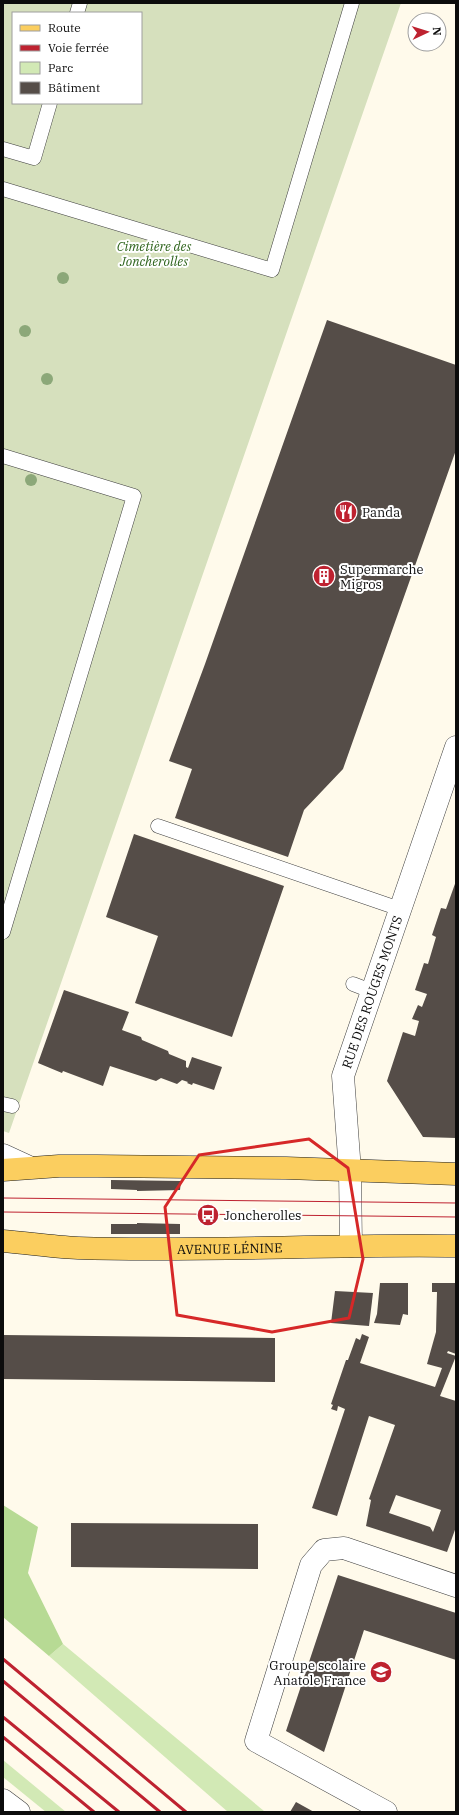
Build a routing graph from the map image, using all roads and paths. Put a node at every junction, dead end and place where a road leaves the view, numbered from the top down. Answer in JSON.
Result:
{"nodes":[{"id":1,"x":352,"y":3,"type":"edge"},
{"id":2,"x":50,"y":104,"type":"edge"},
{"id":3,"x":3,"y":148,"type":"edge"},
{"id":4,"x":3,"y":189,"type":"edge"},
{"id":5,"x":3,"y":456,"type":"edge"},
{"id":6,"x":456,"y":747,"type":"edge"},
{"id":7,"x":158,"y":826,"type":"dead end"},
{"id":8,"x":400,"y":909,"type":"junction"},
{"id":9,"x":3,"y":932,"type":"edge"},
{"id":10,"x":3,"y":1155,"type":"edge"},
{"id":11,"x":29,"y":1168,"type":"junction"},
{"id":12,"x":3,"y":1170,"type":"edge"},
{"id":13,"x":350,"y":1171,"type":"junction"},
{"id":14,"x":456,"y":1174,"type":"edge"},
{"id":15,"x":3,"y":1241,"type":"edge"},
{"id":16,"x":351,"y":1246,"type":"junction"},
{"id":17,"x":456,"y":1246,"type":"edge"},
{"id":18,"x":456,"y":1586,"type":"edge"},
{"id":19,"x":3,"y":1800,"type":"edge"},
{"id":20,"x":19,"y":1812,"type":"edge"},
{"id":21,"x":386,"y":1812,"type":"edge"}],
"edges":[{"from":1,"to":4,"type":"lane"},
{"from":2,"to":3,"type":"lane"},
{"from":5,"to":9,"type":"lane"},
{"from":6,"to":8,"type":"street","name":"RUE DES ROUGES MONTS"},
{"from":7,"to":8,"type":"lane"},
{"from":8,"to":13,"type":"street","name":"RUE DES ROUGES MONTS"},
{"from":10,"to":11,"type":"street"},
{"from":11,"to":12,"type":"main road"},
{"from":11,"to":13,"type":"main road"},
{"from":13,"to":14,"type":"main road"},
{"from":13,"to":16,"type":"street","name":"RUE DES ROUGES MONTS"},
{"from":15,"to":16,"type":"main road","name":"AVENUE LÉNINE"},
{"from":16,"to":17,"type":"main road","name":"AVENUE LÉNINE"},
{"from":18,"to":21,"type":"street"},
{"from":19,"to":20,"type":"street"}]}
